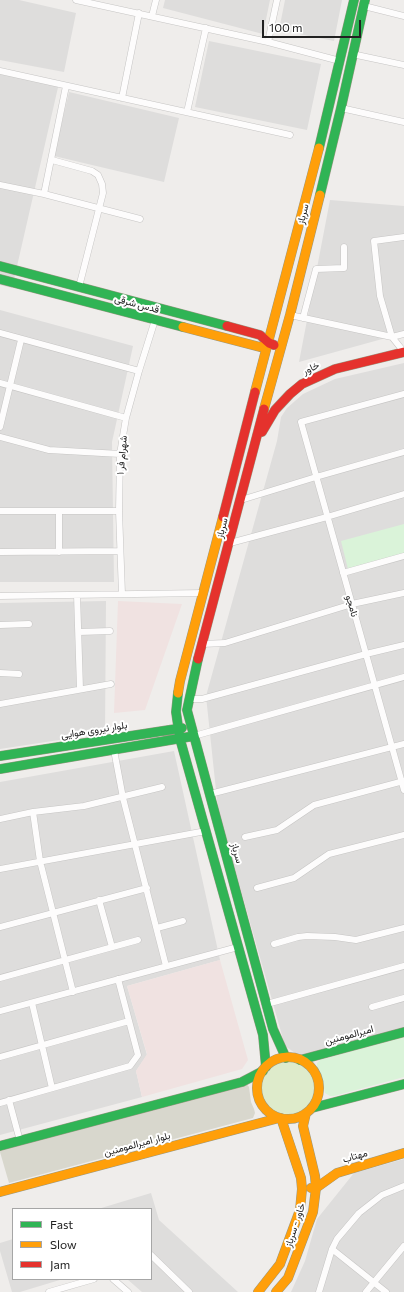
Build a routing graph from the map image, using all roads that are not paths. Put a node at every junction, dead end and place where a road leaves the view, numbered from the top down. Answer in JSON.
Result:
{"nodes":[{"id":1,"x":76,"y":0,"type":"edge"},
{"id":2,"x":156,"y":0,"type":"edge"},
{"id":3,"x":277,"y":0,"type":"edge"},
{"id":4,"x":354,"y":0,"type":"edge"},
{"id":5,"x":85,"y":1,"type":"edge"},
{"id":6,"x":364,"y":3,"type":"edge"},
{"id":7,"x":139,"y":13,"type":"junction"},
{"id":8,"x":152,"y":16,"type":"junction"},
{"id":9,"x":404,"y":16,"type":"edge"},
{"id":10,"x":206,"y":28,"type":"junction"},
{"id":11,"x":268,"y":42,"type":"junction"},
{"id":12,"x":352,"y":54,"type":"junction"},
{"id":13,"x":340,"y":61,"type":"junction"},
{"id":14,"x":404,"y":65,"type":"edge"},
{"id":15,"x":0,"y":71,"type":"edge"},
{"id":16,"x":66,"y":86,"type":"junction"},
{"id":17,"x":122,"y":98,"type":"junction"},
{"id":18,"x":341,"y":108,"type":"junction"},
{"id":19,"x":187,"y":112,"type":"junction"},
{"id":20,"x":404,"y":122,"type":"edge"},
{"id":21,"x":290,"y":135,"type":"dead end"},
{"id":22,"x":322,"y":137,"type":"junction"},
{"id":23,"x":333,"y":141,"type":"junction"},
{"id":24,"x":52,"y":160,"type":"junction"},
{"id":25,"x":0,"y":185,"type":"edge"},
{"id":26,"x":44,"y":194,"type":"junction"},
{"id":27,"x":99,"y":208,"type":"junction"},
{"id":28,"x":140,"y":219,"type":"dead end"},
{"id":29,"x":404,"y":237,"type":"edge"},
{"id":30,"x":344,"y":247,"type":"dead end"},
{"id":31,"x":0,"y":266,"type":"edge"},
{"id":32,"x":15,"y":270,"type":"junction"},
{"id":33,"x":0,"y":278,"type":"edge"},
{"id":34,"x":11,"y":282,"type":"junction"},
{"id":35,"x":79,"y":287,"type":"junction"},
{"id":36,"x":290,"y":315,"type":"junction"},
{"id":37,"x":303,"y":318,"type":"junction"},
{"id":38,"x":155,"y":320,"type":"junction"},
{"id":39,"x":0,"y":333,"type":"edge"},
{"id":40,"x":404,"y":334,"type":"edge"},
{"id":41,"x":392,"y":337,"type":"junction"},
{"id":42,"x":21,"y":340,"type":"junction"},
{"id":43,"x":269,"y":343,"type":"junction"},
{"id":44,"x":280,"y":348,"type":"junction"},
{"id":45,"x":404,"y":352,"type":"edge"},
{"id":46,"x":139,"y":371,"type":"junction"},
{"id":47,"x":0,"y":384,"type":"edge"},
{"id":48,"x":10,"y":386,"type":"junction"},
{"id":49,"x":269,"y":390,"type":"junction"},
{"id":50,"x":404,"y":394,"type":"edge"},
{"id":51,"x":286,"y":398,"type":"junction"},
{"id":52,"x":126,"y":418,"type":"junction"},
{"id":53,"x":0,"y":427,"type":"edge"},
{"id":54,"x":0,"y":437,"type":"edge"},
{"id":55,"x":255,"y":445,"type":"junction"},
{"id":56,"x":404,"y":452,"type":"edge"},
{"id":57,"x":120,"y":454,"type":"junction"},
{"id":58,"x":316,"y":477,"type":"junction"},
{"id":59,"x":404,"y":494,"type":"edge"},
{"id":60,"x":241,"y":500,"type":"junction"},
{"id":61,"x":0,"y":511,"type":"edge"},
{"id":62,"x":59,"y":511,"type":"junction"},
{"id":63,"x":119,"y":511,"type":"junction"},
{"id":64,"x":327,"y":517,"type":"junction"},
{"id":65,"x":230,"y":542,"type":"junction"},
{"id":66,"x":120,"y":551,"type":"junction"},
{"id":67,"x":0,"y":552,"type":"edge"},
{"id":68,"x":59,"y":552,"type":"junction"},
{"id":69,"x":404,"y":556,"type":"edge"},
{"id":70,"x":343,"y":573,"type":"junction"},
{"id":71,"x":204,"y":593,"type":"junction"},
{"id":72,"x":404,"y":593,"type":"edge"},
{"id":73,"x":122,"y":594,"type":"junction"},
{"id":74,"x":78,"y":595,"type":"junction"},
{"id":75,"x":0,"y":596,"type":"edge"},
{"id":76,"x":215,"y":597,"type":"junction"},
{"id":77,"x":352,"y":604,"type":"junction"},
{"id":78,"x":0,"y":624,"type":"edge"},
{"id":79,"x":29,"y":624,"type":"dead end"},
{"id":80,"x":110,"y":631,"type":"dead end"},
{"id":81,"x":79,"y":632,"type":"junction"},
{"id":82,"x":202,"y":644,"type":"junction"},
{"id":83,"x":404,"y":645,"type":"edge"},
{"id":84,"x":366,"y":654,"type":"junction"},
{"id":85,"x":0,"y":673,"type":"edge"},
{"id":86,"x":19,"y":674,"type":"dead end"},
{"id":87,"x":404,"y":677,"type":"edge"},
{"id":88,"x":111,"y":684,"type":"dead end"},
{"id":89,"x":375,"y":685,"type":"junction"},
{"id":90,"x":80,"y":689,"type":"junction"},
{"id":91,"x":189,"y":699,"type":"junction"},
{"id":92,"x":0,"y":704,"type":"edge"},
{"id":93,"x":191,"y":726,"type":"junction"},
{"id":94,"x":178,"y":729,"type":"junction"},
{"id":95,"x":194,"y":736,"type":"junction"},
{"id":96,"x":180,"y":739,"type":"junction"},
{"id":97,"x":404,"y":744,"type":"edge"},
{"id":98,"x":392,"y":747,"type":"junction"},
{"id":99,"x":114,"y":750,"type":"junction"},
{"id":100,"x":12,"y":754,"type":"junction"},
{"id":101,"x":0,"y":756,"type":"edge"},
{"id":102,"x":15,"y":766,"type":"junction"},
{"id":103,"x":0,"y":769,"type":"edge"},
{"id":104,"x":403,"y":782,"type":"edge"},
{"id":105,"x":162,"y":787,"type":"dead end"},
{"id":106,"x":404,"y":790,"type":"edge"},
{"id":107,"x":210,"y":794,"type":"junction"},
{"id":108,"x":123,"y":798,"type":"junction"},
{"id":109,"x":33,"y":812,"type":"junction"},
{"id":110,"x":0,"y":819,"type":"edge"},
{"id":111,"x":206,"y":831,"type":"junction"},
{"id":112,"x":404,"y":835,"type":"edge"},
{"id":113,"x":245,"y":837,"type":"dead end"},
{"id":114,"x":135,"y":844,"type":"junction"},
{"id":115,"x":40,"y":861,"type":"junction"},
{"id":116,"x":0,"y":869,"type":"edge"},
{"id":117,"x":146,"y":888,"type":"junction"},
{"id":118,"x":257,"y":888,"type":"dead end"},
{"id":119,"x":100,"y":900,"type":"junction"},
{"id":120,"x":53,"y":913,"type":"junction"},
{"id":121,"x":183,"y":920,"type":"dead end"},
{"id":122,"x":0,"y":927,"type":"edge"},
{"id":123,"x":157,"y":928,"type":"junction"},
{"id":124,"x":404,"y":928,"type":"edge"},
{"id":125,"x":138,"y":940,"type":"dead end"},
{"id":126,"x":251,"y":943,"type":"junction"},
{"id":127,"x":274,"y":944,"type":"dead end"},
{"id":128,"x":112,"y":947,"type":"junction"},
{"id":129,"x":238,"y":947,"type":"junction"},
{"id":130,"x":65,"y":960,"type":"junction"},
{"id":131,"x":166,"y":966,"type":"junction"},
{"id":132,"x":404,"y":966,"type":"edge"},
{"id":133,"x":0,"y":978,"type":"edge"},
{"id":134,"x":118,"y":979,"type":"junction"},
{"id":135,"x":73,"y":992,"type":"junction"},
{"id":136,"x":404,"y":998,"type":"edge"},
{"id":137,"x":32,"y":1003,"type":"junction"},
{"id":138,"x":267,"y":1004,"type":"junction"},
{"id":139,"x":372,"y":1007,"type":"dead end"},
{"id":140,"x":0,"y":1011,"type":"edge"},
{"id":141,"x":129,"y":1021,"type":"junction"},
{"id":142,"x":404,"y":1032,"type":"edge"},
{"id":143,"x":42,"y":1045,"type":"junction"},
{"id":144,"x":0,"y":1057,"type":"edge"},
{"id":145,"x":286,"y":1058,"type":"junction"},
{"id":146,"x":300,"y":1060,"type":"junction"},
{"id":147,"x":265,"y":1069,"type":"junction"},
{"id":148,"x":404,"y":1084,"type":"edge"},
{"id":149,"x":52,"y":1088,"type":"junction"},
{"id":150,"x":9,"y":1100,"type":"junction"},
{"id":151,"x":0,"y":1103,"type":"edge"},
{"id":152,"x":309,"y":1111,"type":"junction"},
{"id":153,"x":280,"y":1118,"type":"junction"},
{"id":154,"x":20,"y":1141,"type":"junction"},
{"id":155,"x":0,"y":1146,"type":"edge"},
{"id":156,"x":404,"y":1153,"type":"edge"},
{"id":157,"x":404,"y":1186,"type":"edge"},
{"id":158,"x":316,"y":1188,"type":"junction"},
{"id":159,"x":302,"y":1189,"type":"junction"},
{"id":160,"x":0,"y":1192,"type":"edge"},
{"id":161,"x":404,"y":1246,"type":"edge"},
{"id":162,"x":332,"y":1249,"type":"junction"},
{"id":163,"x":152,"y":1256,"type":"edge"},
{"id":164,"x":91,"y":1280,"type":"edge"},
{"id":165,"x":114,"y":1280,"type":"edge"},
{"id":166,"x":374,"y":1282,"type":"junction"},
{"id":167,"x":49,"y":1292,"type":"edge"},
{"id":168,"x":128,"y":1292,"type":"edge"},
{"id":169,"x":189,"y":1292,"type":"edge"},
{"id":170,"x":258,"y":1292,"type":"edge"},
{"id":171,"x":276,"y":1292,"type":"edge"},
{"id":172,"x":319,"y":1292,"type":"edge"},
{"id":173,"x":366,"y":1292,"type":"edge"},
{"id":174,"x":386,"y":1292,"type":"edge"}],
"edges":[{"from":1,"to":5,"type":"street"},
{"from":2,"to":8,"type":"street"},
{"from":3,"to":11,"type":"street"},
{"from":4,"to":13,"type":"street","name":"سرباز"},
{"from":5,"to":7,"type":"street"},
{"from":6,"to":9,"type":"street"},
{"from":6,"to":12,"type":"street","name":"سرباز"},
{"from":7,"to":8,"type":"street"},
{"from":7,"to":17,"type":"street"},
{"from":8,"to":10,"type":"street"},
{"from":10,"to":11,"type":"street"},
{"from":10,"to":19,"type":"street"},
{"from":11,"to":13,"type":"street"},
{"from":12,"to":14,"type":"street"},
{"from":12,"to":18,"type":"street","name":"سرباز"},
{"from":13,"to":22,"type":"street","name":"سرباز"},
{"from":15,"to":16,"type":"street"},
{"from":16,"to":17,"type":"street"},
{"from":16,"to":24,"type":"street"},
{"from":17,"to":19,"type":"street"},
{"from":18,"to":20,"type":"street"},
{"from":18,"to":23,"type":"street","name":"سرباز"},
{"from":19,"to":21,"type":"street"},
{"from":22,"to":23,"type":"street"},
{"from":22,"to":43,"type":"street","name":"سرباز"},
{"from":23,"to":36,"type":"street","name":"سرباز"},
{"from":24,"to":26,"type":"street"},
{"from":24,"to":27,"type":"street"},
{"from":25,"to":26,"type":"street"},
{"from":26,"to":27,"type":"street"},
{"from":27,"to":28,"type":"street"},
{"from":27,"to":35,"type":"street"},
{"from":29,"to":41,"type":"street"},
{"from":30,"to":37,"type":"street"},
{"from":31,"to":32,"type":"street"},
{"from":32,"to":34,"type":"street"},
{"from":32,"to":35,"type":"street"},
{"from":33,"to":34,"type":"street","name":"قدس شرقی"},
{"from":34,"to":38,"type":"street","name":"قدس شرقی"},
{"from":35,"to":43,"type":"street"},
{"from":36,"to":37,"type":"street"},
{"from":36,"to":44,"type":"street","name":"سرباز"},
{"from":37,"to":41,"type":"street"},
{"from":38,"to":43,"type":"street","name":"قدس شرقی"},
{"from":38,"to":46,"type":"street","name":"شهرام فر ۱"},
{"from":39,"to":42,"type":"street"},
{"from":40,"to":41,"type":"street"},
{"from":41,"to":45,"type":"street"},
{"from":42,"to":46,"type":"street"},
{"from":42,"to":48,"type":"street"},
{"from":43,"to":44,"type":"street"},
{"from":43,"to":71,"type":"street","name":"سرباز"},
{"from":44,"to":49,"type":"street","name":"سرباز"},
{"from":45,"to":51,"type":"street","name":"خاور"},
{"from":46,"to":52,"type":"street","name":"شهرام فر ۱"},
{"from":47,"to":48,"type":"street"},
{"from":48,"to":52,"type":"street"},
{"from":48,"to":53,"type":"street"},
{"from":49,"to":51,"type":"street"},
{"from":49,"to":55,"type":"street","name":"سرباز"},
{"from":50,"to":58,"type":"street","name":"نامجو"},
{"from":51,"to":55,"type":"street","name":"خاور"},
{"from":52,"to":57,"type":"street","name":"شهرام فر ۱"},
{"from":54,"to":57,"type":"street"},
{"from":55,"to":60,"type":"street","name":"سرباز"},
{"from":56,"to":58,"type":"street"},
{"from":57,"to":63,"type":"street","name":"شهرام فر ۱"},
{"from":58,"to":60,"type":"street"},
{"from":58,"to":64,"type":"street","name":"نامجو"},
{"from":59,"to":64,"type":"street"},
{"from":60,"to":65,"type":"street","name":"سرباز"},
{"from":61,"to":62,"type":"street"},
{"from":62,"to":63,"type":"street"},
{"from":62,"to":68,"type":"street"},
{"from":63,"to":66,"type":"street","name":"شهرام فر ۱"},
{"from":64,"to":65,"type":"street"},
{"from":64,"to":70,"type":"street","name":"نامجو"},
{"from":65,"to":76,"type":"street","name":"سرباز"},
{"from":66,"to":68,"type":"street"},
{"from":66,"to":73,"type":"street","name":"شهرام فر ۱"},
{"from":67,"to":68,"type":"street"},
{"from":69,"to":70,"type":"street"},
{"from":70,"to":77,"type":"street","name":"نامجو"},
{"from":71,"to":73,"type":"street"},
{"from":71,"to":76,"type":"street"},
{"from":71,"to":94,"type":"street","name":"سرباز"},
{"from":72,"to":77,"type":"street"},
{"from":73,"to":74,"type":"street"},
{"from":74,"to":75,"type":"street"},
{"from":74,"to":81,"type":"street"},
{"from":76,"to":82,"type":"street","name":"سرباز"},
{"from":77,"to":82,"type":"street"},
{"from":77,"to":84,"type":"street","name":"نامجو"},
{"from":78,"to":79,"type":"street"},
{"from":80,"to":81,"type":"street"},
{"from":81,"to":90,"type":"street"},
{"from":82,"to":91,"type":"street","name":"سرباز"},
{"from":83,"to":84,"type":"street"},
{"from":84,"to":89,"type":"street","name":"نامجو"},
{"from":84,"to":91,"type":"street"},
{"from":85,"to":86,"type":"street"},
{"from":87,"to":89,"type":"street"},
{"from":88,"to":90,"type":"street"},
{"from":89,"to":95,"type":"street"},
{"from":89,"to":98,"type":"street","name":"نامجو"},
{"from":90,"to":92,"type":"street"},
{"from":91,"to":93,"type":"street","name":"سرباز"},
{"from":93,"to":94,"type":"street","name":"بلوار نیروی هوایی"},
{"from":93,"to":95,"type":"street","name":"سرباز"},
{"from":94,"to":96,"type":"street","name":"سرباز"},
{"from":94,"to":100,"type":"street","name":"بلوار نیروی هوایی"},
{"from":95,"to":96,"type":"street"},
{"from":95,"to":107,"type":"street","name":"سرباز"},
{"from":96,"to":99,"type":"street"},
{"from":96,"to":111,"type":"street"},
{"from":97,"to":98,"type":"street"},
{"from":98,"to":104,"type":"street","name":"نامجو"},
{"from":98,"to":107,"type":"street"},
{"from":99,"to":102,"type":"street"},
{"from":99,"to":108,"type":"street"},
{"from":100,"to":101,"type":"street","name":"بلوار نیروی هوایی"},
{"from":100,"to":102,"type":"street"},
{"from":102,"to":103,"type":"street"},
{"from":104,"to":106,"type":"street","name":"نامجو"},
{"from":104,"to":113,"type":"street"},
{"from":105,"to":108,"type":"street"},
{"from":107,"to":126,"type":"street","name":"سرباز"},
{"from":108,"to":109,"type":"street"},
{"from":108,"to":114,"type":"street"},
{"from":109,"to":110,"type":"street"},
{"from":109,"to":115,"type":"street"},
{"from":111,"to":114,"type":"street"},
{"from":111,"to":129,"type":"street"},
{"from":112,"to":118,"type":"street"},
{"from":114,"to":115,"type":"street"},
{"from":114,"to":117,"type":"street"},
{"from":115,"to":116,"type":"street"},
{"from":115,"to":120,"type":"street"},
{"from":117,"to":119,"type":"street"},
{"from":117,"to":123,"type":"street"},
{"from":119,"to":120,"type":"street"},
{"from":119,"to":128,"type":"street"},
{"from":120,"to":122,"type":"street"},
{"from":120,"to":130,"type":"street"},
{"from":121,"to":123,"type":"street"},
{"from":123,"to":131,"type":"street"},
{"from":124,"to":127,"type":"street"},
{"from":125,"to":128,"type":"street"},
{"from":126,"to":129,"type":"street"},
{"from":126,"to":138,"type":"street","name":"سرباز"},
{"from":128,"to":130,"type":"street"},
{"from":129,"to":131,"type":"street"},
{"from":129,"to":147,"type":"street"},
{"from":130,"to":133,"type":"street"},
{"from":130,"to":135,"type":"street"},
{"from":131,"to":134,"type":"street"},
{"from":132,"to":138,"type":"street"},
{"from":134,"to":135,"type":"street"},
{"from":134,"to":141,"type":"street"},
{"from":135,"to":137,"type":"street"},
{"from":136,"to":139,"type":"street"},
{"from":137,"to":140,"type":"street"},
{"from":137,"to":143,"type":"street"},
{"from":138,"to":145,"type":"street","name":"سرباز"},
{"from":141,"to":143,"type":"street"},
{"from":141,"to":149,"type":"street"},
{"from":142,"to":146,"type":"street","name":"امیرالمومنین"},
{"from":143,"to":144,"type":"street"},
{"from":143,"to":149,"type":"street"},
{"from":145,"to":146,"type":"street"},
{"from":145,"to":147,"type":"street"},
{"from":146,"to":152,"type":"street"},
{"from":147,"to":153,"type":"street"},
{"from":147,"to":154,"type":"street"},
{"from":148,"to":152,"type":"street"},
{"from":149,"to":150,"type":"street"},
{"from":150,"to":151,"type":"street"},
{"from":150,"to":154,"type":"street"},
{"from":152,"to":153,"type":"street"},
{"from":152,"to":158,"type":"street","name":"خاور - سرباز"},
{"from":153,"to":159,"type":"street","name":"خاور - سرباز"},
{"from":153,"to":160,"type":"street","name":"بلوار امیرالمومنین"},
{"from":154,"to":155,"type":"street"},
{"from":156,"to":158,"type":"street","name":"مهتاب"},
{"from":157,"to":162,"type":"street"},
{"from":158,"to":159,"type":"street"},
{"from":158,"to":171,"type":"street","name":"خاور - سرباز"},
{"from":159,"to":170,"type":"street","name":"خاور - سرباز"},
{"from":161,"to":166,"type":"street"},
{"from":162,"to":166,"type":"street"},
{"from":162,"to":172,"type":"street"},
{"from":163,"to":169,"type":"street"},
{"from":164,"to":167,"type":"street"},
{"from":165,"to":168,"type":"street"},
{"from":166,"to":173,"type":"street"},
{"from":166,"to":174,"type":"street"}]}
